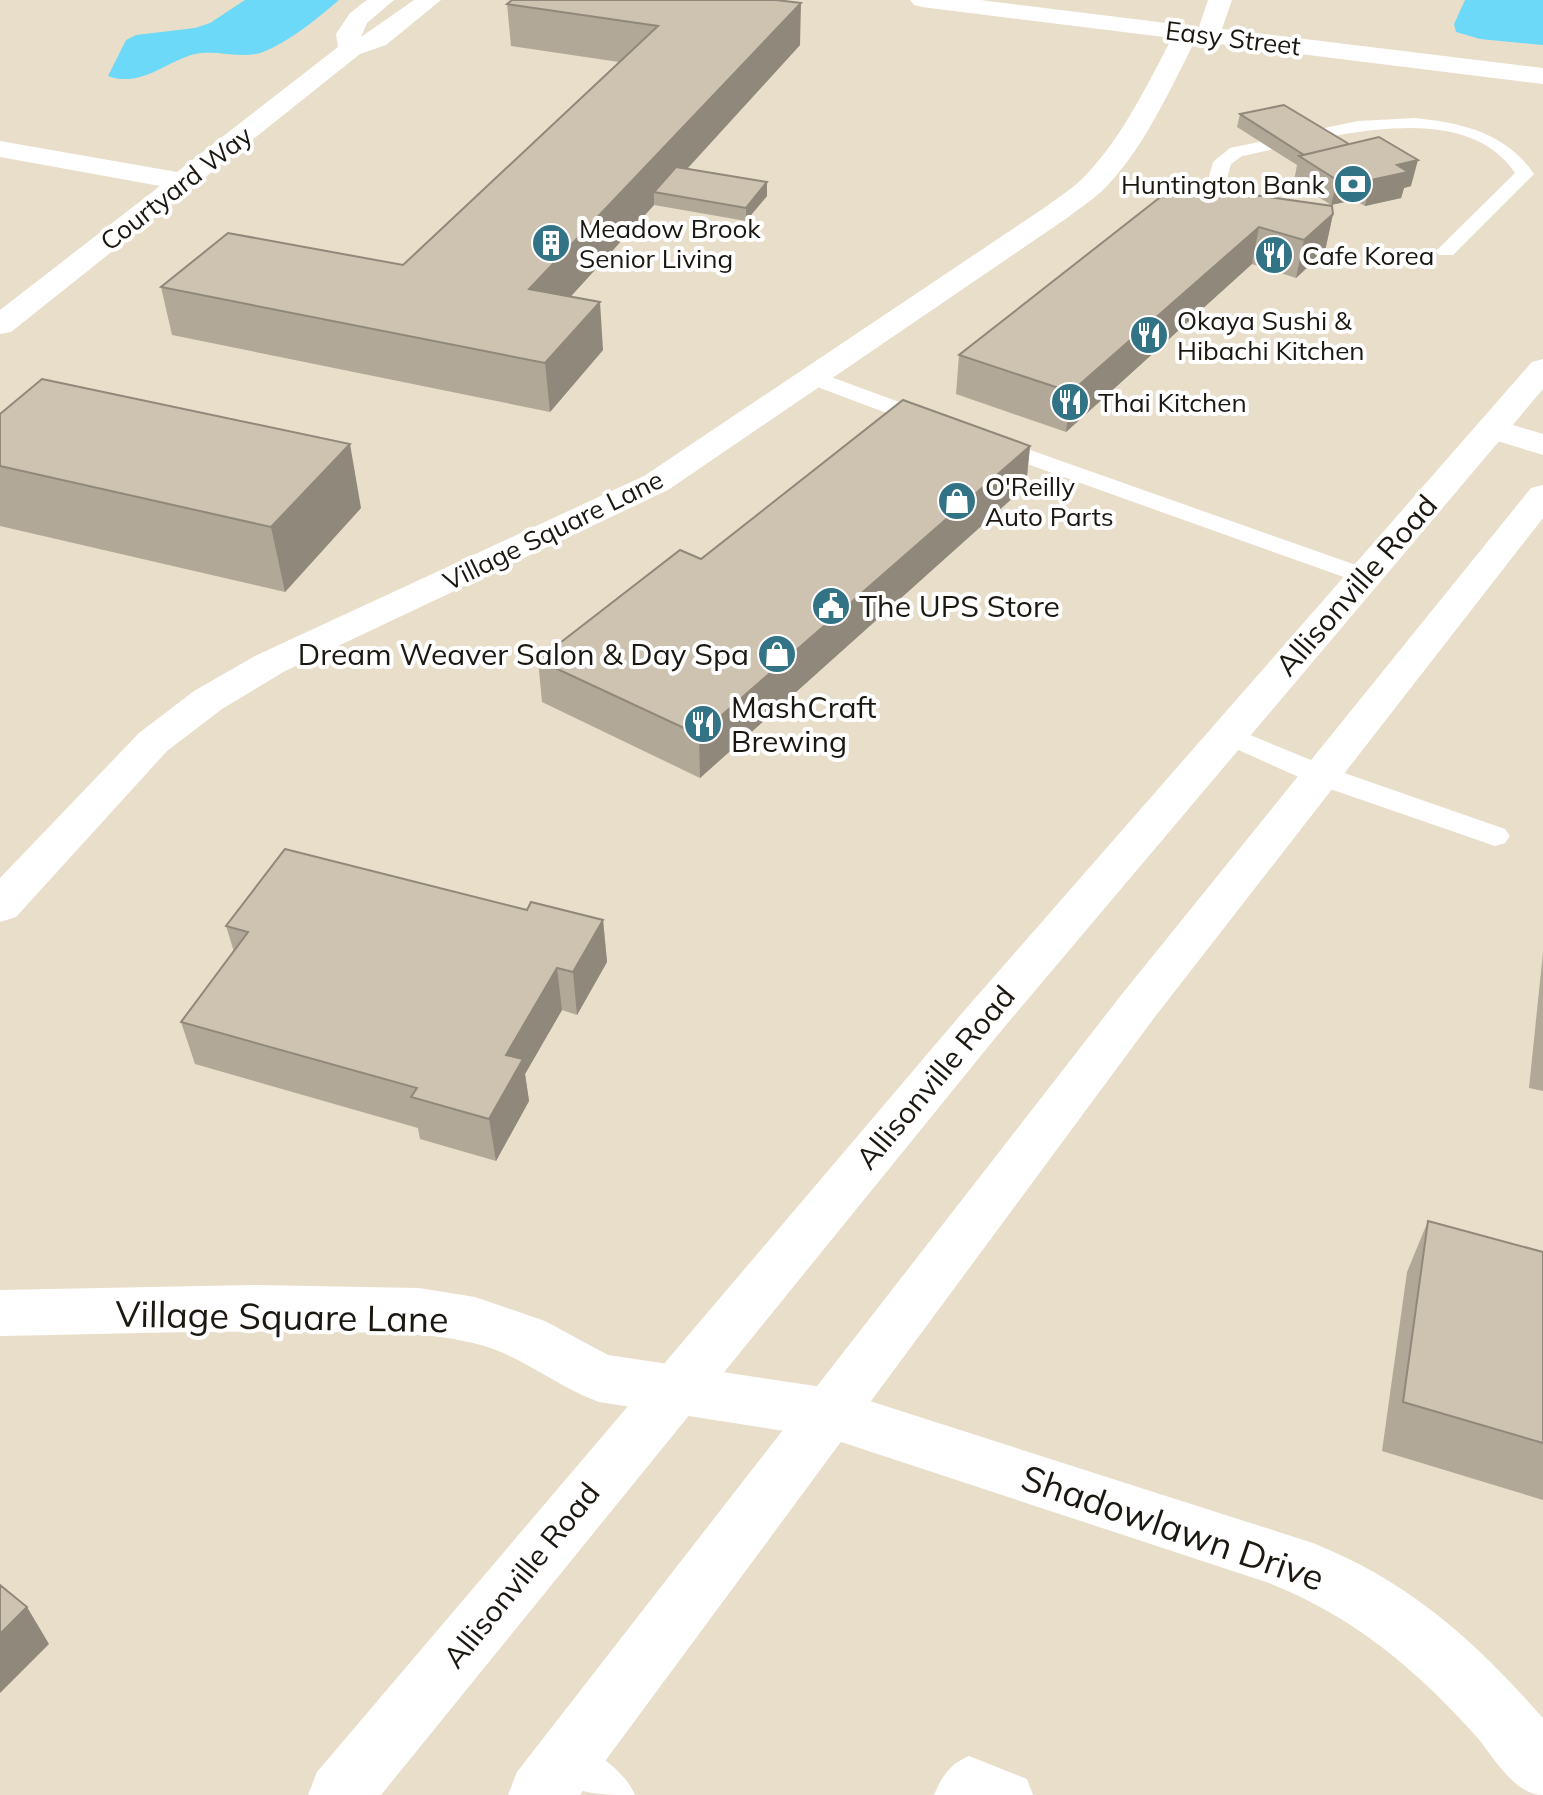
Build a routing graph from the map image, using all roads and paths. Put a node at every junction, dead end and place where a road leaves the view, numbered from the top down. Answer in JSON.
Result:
{"nodes":[{"id":1,"x":382,"y":0,"type":"edge"},
{"id":2,"x":429,"y":0,"type":"edge"},
{"id":3,"x":922,"y":0,"type":"edge"},
{"id":4,"x":1220,"y":0,"type":"edge"},
{"id":5,"x":1182,"y":27,"type":"junction"},
{"id":6,"x":351,"y":49,"type":"junction"},
{"id":7,"x":1543,"y":76,"type":"edge"},
{"id":8,"x":0,"y":149,"type":"edge"},
{"id":9,"x":185,"y":182,"type":"junction"},
{"id":10,"x":1209,"y":213,"type":"edge"},
{"id":11,"x":1446,"y":251,"type":"dead end"},
{"id":12,"x":0,"y":325,"type":"edge"},
{"id":13,"x":1543,"y":369,"type":"edge"},
{"id":14,"x":812,"y":377,"type":"junction"},
{"id":15,"x":1493,"y":429,"type":"junction"},
{"id":16,"x":1543,"y":445,"type":"edge"},
{"id":17,"x":1543,"y":495,"type":"edge"},
{"id":18,"x":1364,"y":576,"type":"junction"},
{"id":19,"x":1226,"y":734,"type":"junction"},
{"id":20,"x":1320,"y":775,"type":"junction"},
{"id":21,"x":1495,"y":836,"type":"dead end"},
{"id":22,"x":0,"y":906,"type":"edge"},
{"id":23,"x":0,"y":1313,"type":"edge"},
{"id":24,"x":672,"y":1390,"type":"junction"},
{"id":25,"x":741,"y":1398,"type":"joint"},
{"id":26,"x":829,"y":1413,"type":"junction"},
{"id":27,"x":1543,"y":1766,"type":"edge"},
{"id":28,"x":553,"y":1778,"type":"edge"},
{"id":29,"x":340,"y":1795,"type":"edge"},
{"id":30,"x":613,"y":1795,"type":"edge"},
{"id":31,"x":956,"y":1795,"type":"edge"},
{"id":32,"x":1011,"y":1795,"type":"edge"}],
"edges":[{"from":1,"to":6,"type":"street"},
{"from":2,"to":6,"type":"street","name":"Courtyard Way"},
{"from":3,"to":5,"type":"street","name":"Easy Street"},
{"from":4,"to":5,"type":"street","name":"Village Square Lane"},
{"from":5,"to":7,"type":"street","name":"Easy Street"},
{"from":5,"to":14,"type":"street","name":"Village Square Lane"},
{"from":6,"to":9,"type":"street","name":"Courtyard Way"},
{"from":8,"to":9,"type":"street"},
{"from":9,"to":12,"type":"street","name":"Courtyard Way"},
{"from":10,"to":11,"type":"lane"},
{"from":13,"to":15,"type":"street","name":"Allisonville Road"},
{"from":14,"to":18,"type":"lane"},
{"from":14,"to":22,"type":"street","name":"Village Square Lane"},
{"from":15,"to":16,"type":"street"},
{"from":15,"to":18,"type":"street","name":"Allisonville Road"},
{"from":17,"to":20,"type":"street"},
{"from":18,"to":19,"type":"street","name":"Allisonville Road"},
{"from":19,"to":20,"type":"lane"},
{"from":19,"to":24,"type":"street","name":"Allisonville Road"},
{"from":20,"to":21,"type":"lane"},
{"from":20,"to":26,"type":"street"},
{"from":23,"to":24,"type":"street","name":"Village Square Lane"},
{"from":24,"to":25,"type":"street","name":"Village Square Lane"},
{"from":24,"to":29,"type":"street","name":"Allisonville Road"},
{"from":25,"to":26,"type":"street","name":"Shadowlawn Drive"},
{"from":26,"to":27,"type":"street","name":"Shadowlawn Drive"},
{"from":26,"to":28,"type":"street"},
{"from":28,"to":30,"type":"lane"},
{"from":31,"to":32,"type":"lane"}]}
